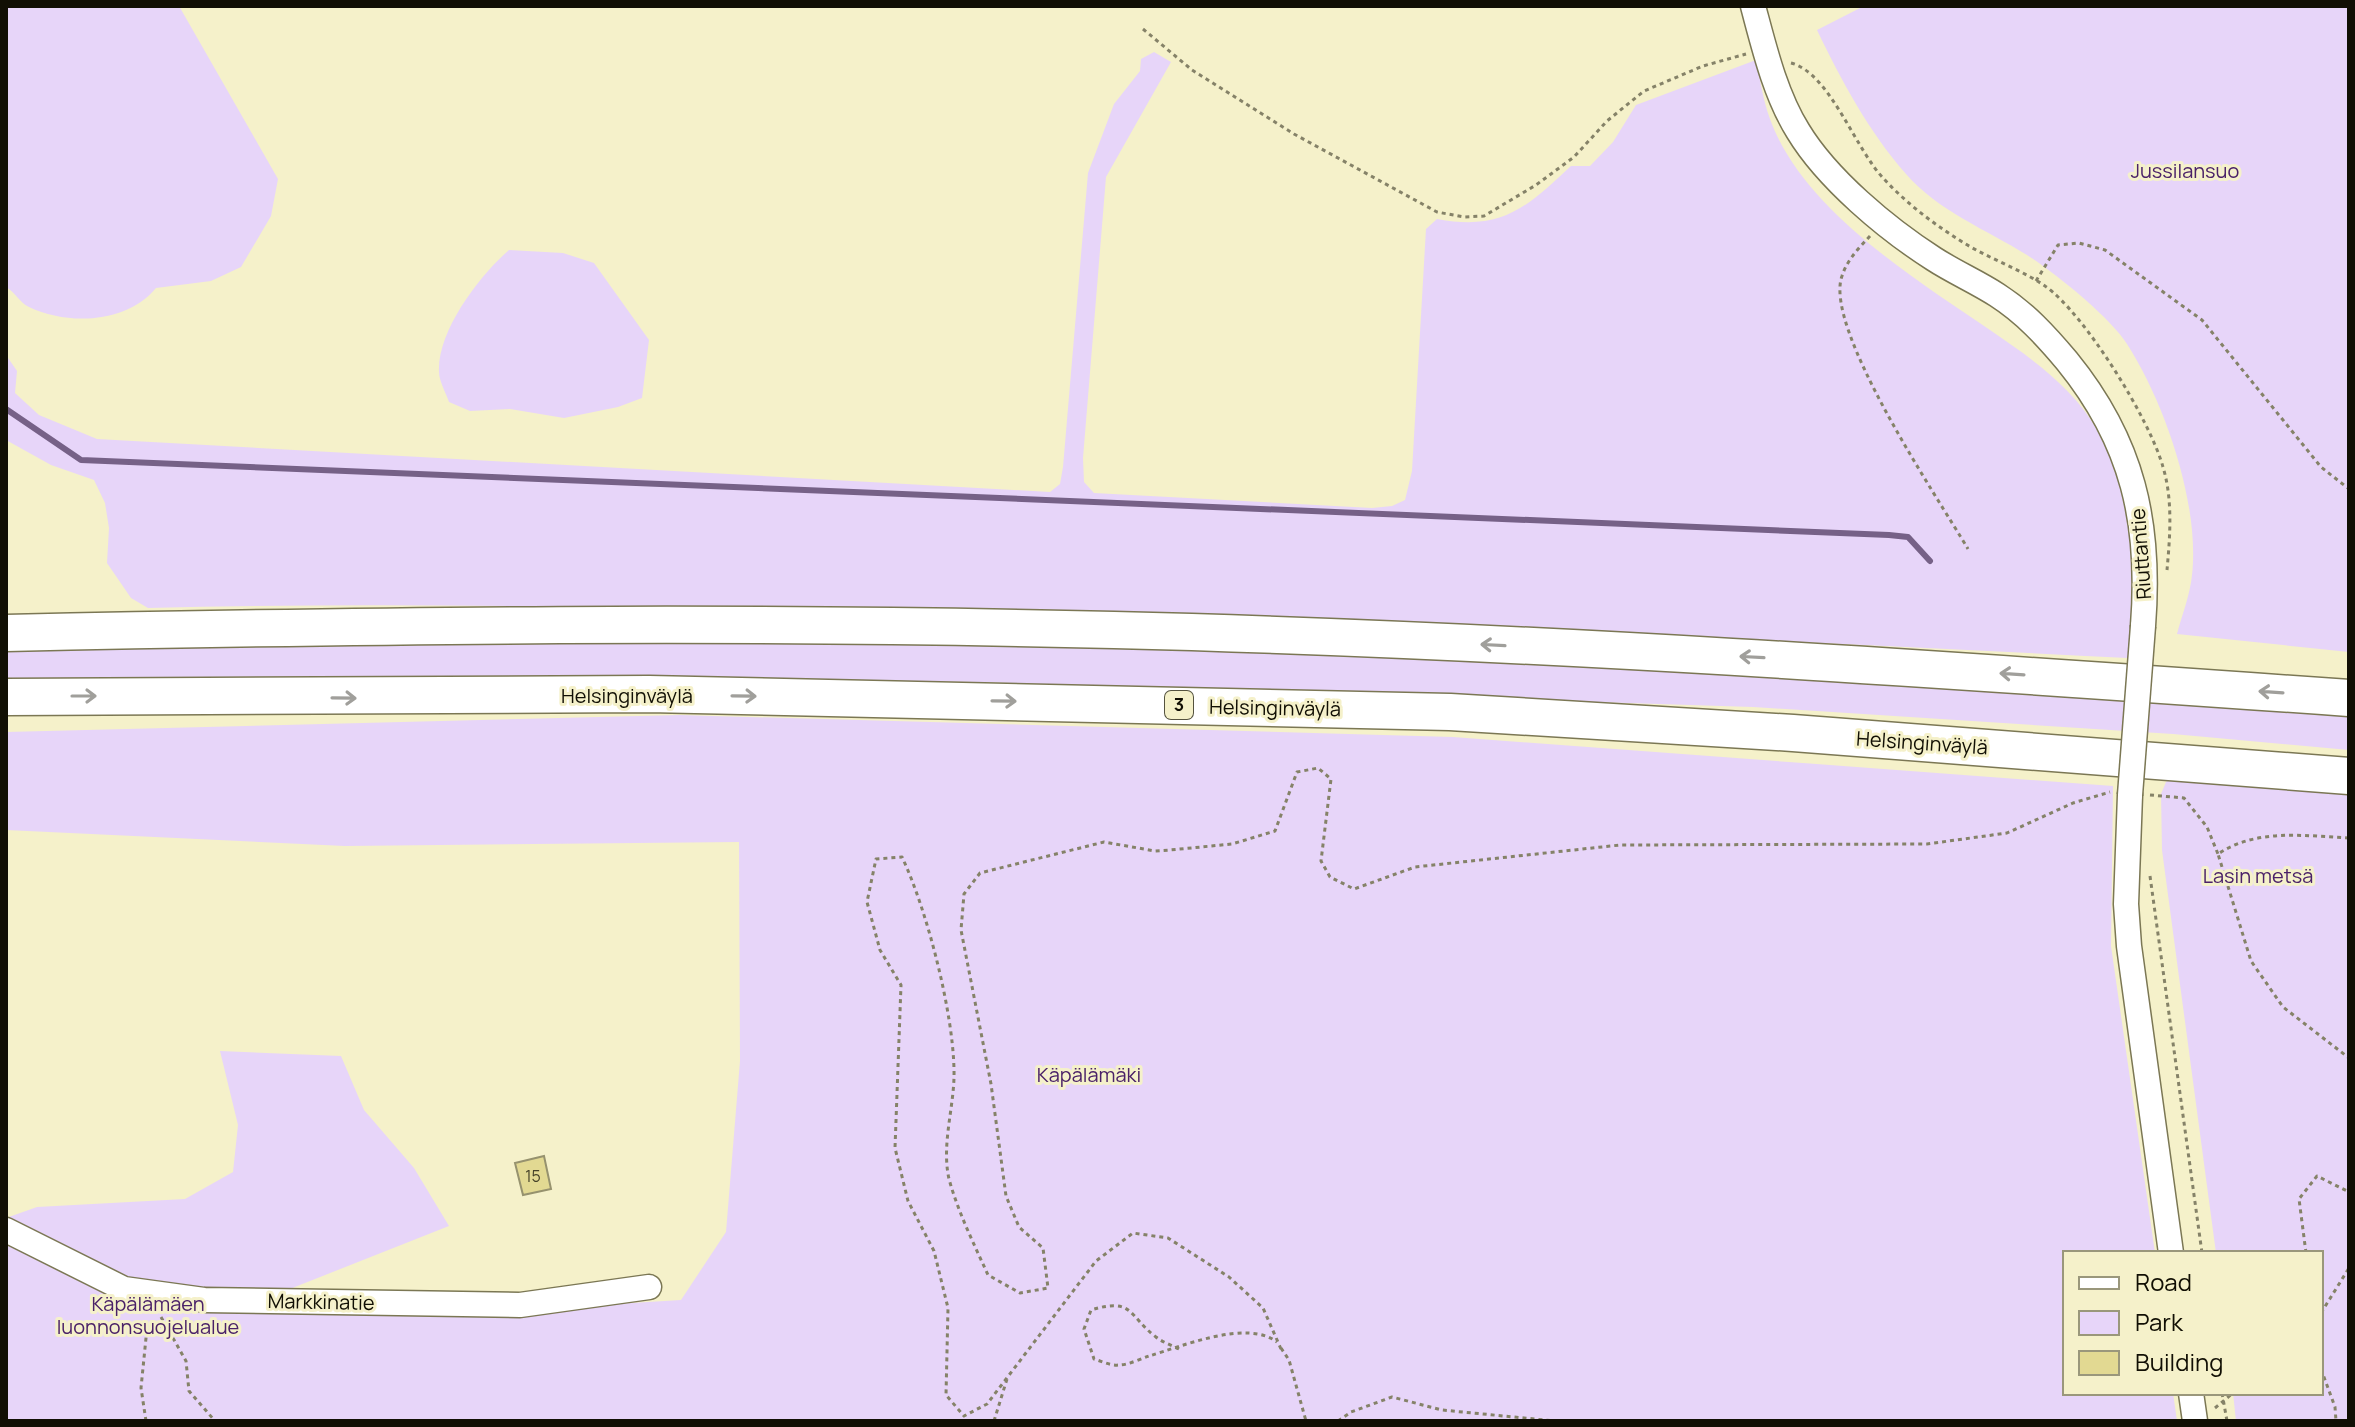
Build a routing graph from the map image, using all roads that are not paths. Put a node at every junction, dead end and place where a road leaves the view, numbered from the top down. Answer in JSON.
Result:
{"nodes":[{"id":1,"x":1753,"y":6,"type":"edge"},
{"id":2,"x":6,"y":633,"type":"edge"},
{"id":3,"x":6,"y":697,"type":"edge"},
{"id":4,"x":2349,"y":698,"type":"edge"},
{"id":5,"x":2349,"y":776,"type":"edge"},
{"id":6,"x":6,"y":1230,"type":"edge"},
{"id":7,"x":2171,"y":1251,"type":"edge"},
{"id":8,"x":649,"y":1287,"type":"dead end"},
{"id":9,"x":2191,"y":1395,"type":"edge"},
{"id":10,"x":2195,"y":1421,"type":"edge"}],
"edges":[{"from":1,"to":7,"type":"street","name":"Riuttantie","bridge":true},
{"from":4,"to":2,"type":"highway","one_way":true},
{"from":3,"to":5,"type":"highway","name":"Helsinginväylä","number":"3","one_way":true},
{"from":6,"to":8,"type":"street","name":"Markkinatie"},
{"from":9,"to":10,"type":"street"}]}
